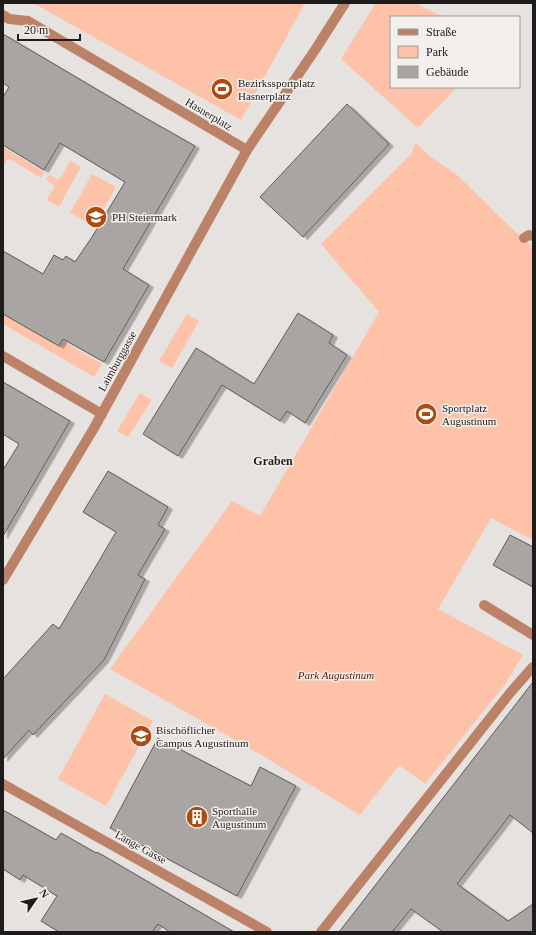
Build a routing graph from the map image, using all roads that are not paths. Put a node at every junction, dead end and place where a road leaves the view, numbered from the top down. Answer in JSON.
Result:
{"nodes":[{"id":1,"x":345,"y":3,"type":"edge"},
{"id":2,"x":3,"y":16,"type":"edge"},
{"id":3,"x":247,"y":150,"type":"junction"},
{"id":4,"x":3,"y":356,"type":"edge"},
{"id":5,"x":102,"y":414,"type":"junction"},
{"id":6,"x":3,"y":580,"type":"edge"},
{"id":7,"x":484,"y":605,"type":"dead end"},
{"id":8,"x":533,"y":635,"type":"edge"},
{"id":9,"x":533,"y":668,"type":"edge"},
{"id":10,"x":3,"y":784,"type":"edge"},
{"id":11,"x":267,"y":932,"type":"edge"},
{"id":12,"x":321,"y":932,"type":"edge"}],
"edges":[{"from":1,"to":3,"type":"street"},
{"from":2,"to":3,"type":"street","name":"Hasnerplatz"},
{"from":3,"to":5,"type":"street","name":"Laimburggasse"},
{"from":4,"to":5,"type":"street"},
{"from":5,"to":6,"type":"street","name":"Laimburggasse"},
{"from":7,"to":8,"type":"street"},
{"from":9,"to":12,"type":"street"},
{"from":10,"to":11,"type":"street","name":"Lange Gasse"}]}
